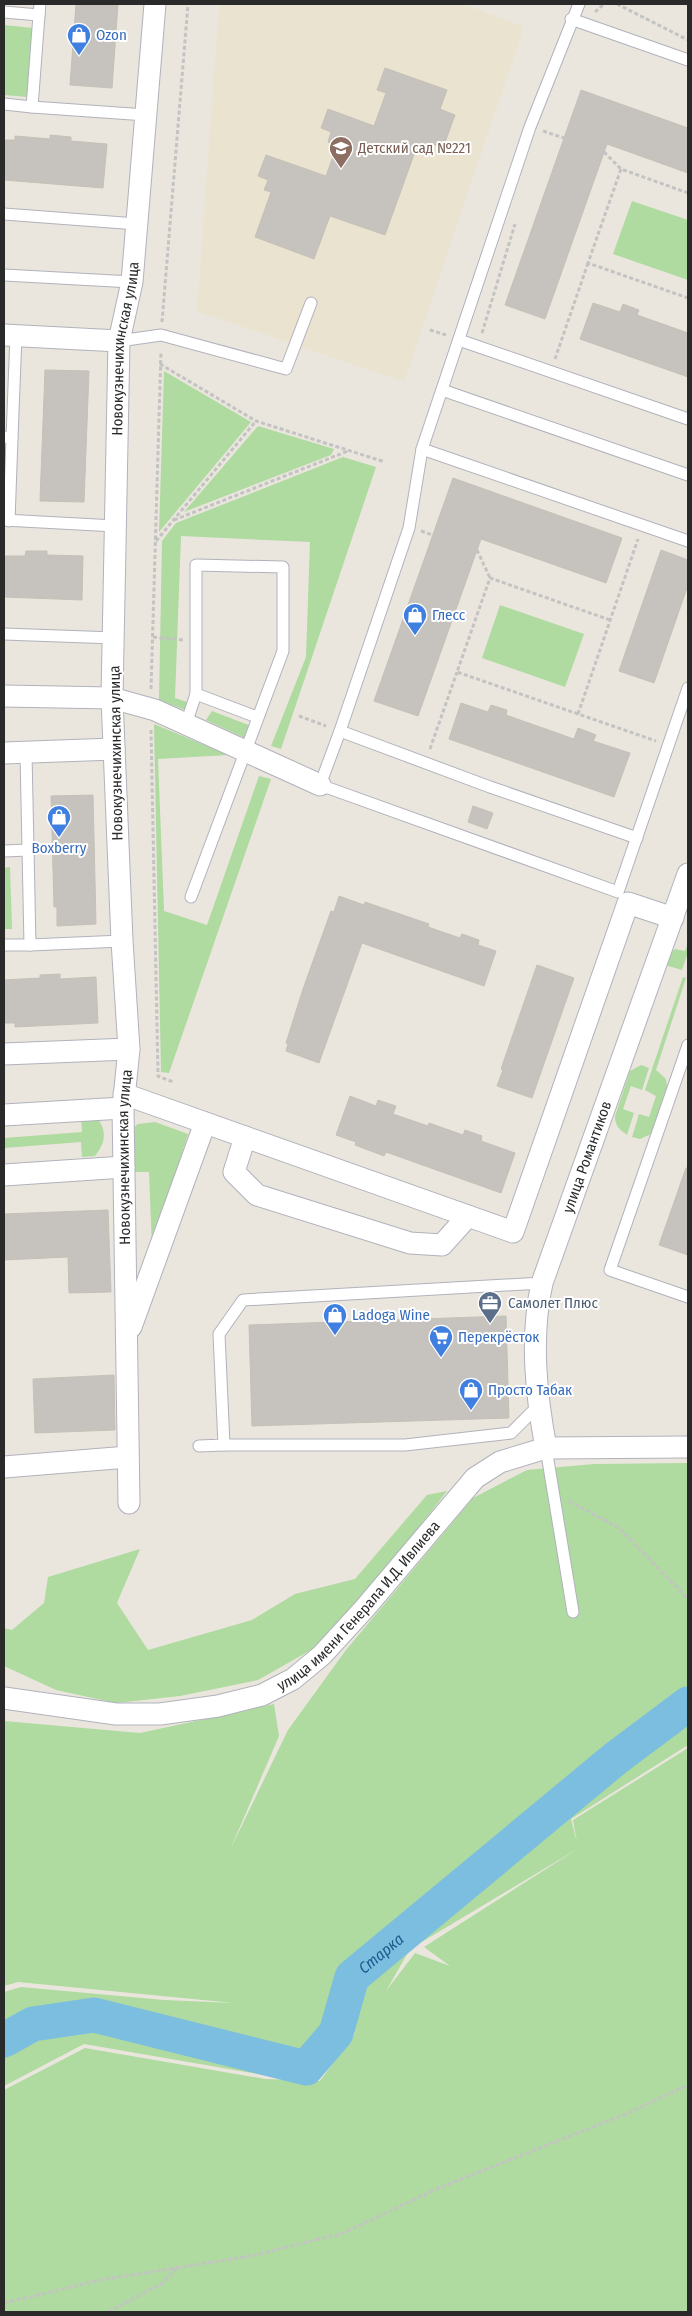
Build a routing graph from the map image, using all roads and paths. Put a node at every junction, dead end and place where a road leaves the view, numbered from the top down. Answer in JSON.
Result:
{"nodes":[{"id":1,"x":155,"y":4,"type":"edge"},
{"id":2,"x":188,"y":4,"type":"edge"},
{"id":3,"x":578,"y":4,"type":"edge"},
{"id":4,"x":604,"y":4,"type":"edge"},
{"id":5,"x":617,"y":4,"type":"edge"},
{"id":6,"x":40,"y":9,"type":"edge"},
{"id":7,"x":4,"y":12,"type":"edge"},
{"id":8,"x":571,"y":19,"type":"junction"},
{"id":9,"x":583,"y":24,"type":"junction"},
{"id":10,"x":688,"y":39,"type":"edge"},
{"id":11,"x":688,"y":60,"type":"edge"},
{"id":12,"x":4,"y":104,"type":"edge"},
{"id":13,"x":32,"y":107,"type":"junction"},
{"id":14,"x":146,"y":115,"type":"junction"},
{"id":15,"x":547,"y":122,"type":"dead end"},
{"id":16,"x":530,"y":127,"type":"junction"},
{"id":17,"x":544,"y":131,"type":"junction"},
{"id":18,"x":564,"y":138,"type":"dead end"},
{"id":19,"x":541,"y":141,"type":"dead end"},
{"id":20,"x":604,"y":152,"type":"dead end"},
{"id":21,"x":621,"y":169,"type":"junction"},
{"id":22,"x":688,"y":193,"type":"edge"},
{"id":23,"x":4,"y":214,"type":"edge"},
{"id":24,"x":518,"y":216,"type":"dead end"},
{"id":25,"x":137,"y":224,"type":"junction"},
{"id":26,"x":588,"y":263,"type":"junction"},
{"id":27,"x":4,"y":274,"type":"edge"},
{"id":28,"x":132,"y":282,"type":"junction"},
{"id":29,"x":688,"y":298,"type":"edge"},
{"id":30,"x":311,"y":303,"type":"dead end"},
{"id":31,"x":10,"y":335,"type":"edge"},
{"id":32,"x":161,"y":335,"type":"junction"},
{"id":33,"x":459,"y":340,"type":"junction"},
{"id":34,"x":119,"y":341,"type":"junction"},
{"id":35,"x":478,"y":346,"type":"junction"},
{"id":36,"x":160,"y":364,"type":"junction"},
{"id":37,"x":550,"y":371,"type":"junction"},
{"id":38,"x":442,"y":390,"type":"junction"},
{"id":39,"x":688,"y":419,"type":"edge"},
{"id":40,"x":256,"y":421,"type":"junction"},
{"id":41,"x":8,"y":438,"type":"edge"},
{"id":42,"x":422,"y":449,"type":"junction"},
{"id":43,"x":348,"y":450,"type":"junction"},
{"id":44,"x":385,"y":462,"type":"dead end"},
{"id":45,"x":688,"y":475,"type":"edge"},
{"id":46,"x":174,"y":520,"type":"junction"},
{"id":47,"x":6,"y":521,"type":"edge"},
{"id":48,"x":643,"y":525,"type":"junction"},
{"id":49,"x":115,"y":526,"type":"junction"},
{"id":50,"x":688,"y":541,"type":"edge"},
{"id":51,"x":155,"y":542,"type":"junction"},
{"id":52,"x":477,"y":550,"type":"dead end"},
{"id":53,"x":490,"y":578,"type":"junction"},
{"id":54,"x":610,"y":620,"type":"junction"},
{"id":55,"x":4,"y":634,"type":"edge"},
{"id":56,"x":153,"y":637,"type":"junction"},
{"id":57,"x":114,"y":638,"type":"junction"},
{"id":58,"x":196,"y":641,"type":"junction"},
{"id":59,"x":457,"y":672,"type":"junction"},
{"id":60,"x":688,"y":688,"type":"edge"},
{"id":61,"x":196,"y":694,"type":"junction"},
{"id":62,"x":4,"y":696,"type":"edge"},
{"id":63,"x":112,"y":698,"type":"junction"},
{"id":64,"x":151,"y":710,"type":"junction"},
{"id":65,"x":578,"y":714,"type":"junction"},
{"id":66,"x":299,"y":716,"type":"dead end"},
{"id":67,"x":257,"y":717,"type":"junction"},
{"id":68,"x":186,"y":724,"type":"junction"},
{"id":69,"x":340,"y":731,"type":"junction"},
{"id":70,"x":668,"y":745,"type":"junction"},
{"id":71,"x":114,"y":749,"type":"junction"},
{"id":72,"x":245,"y":750,"type":"junction"},
{"id":73,"x":26,"y":752,"type":"junction"},
{"id":74,"x":4,"y":753,"type":"edge"},
{"id":75,"x":425,"y":763,"type":"junction"},
{"id":76,"x":320,"y":785,"type":"junction"},
{"id":77,"x":637,"y":838,"type":"junction"},
{"id":78,"x":28,"y":850,"type":"junction"},
{"id":79,"x":4,"y":851,"type":"edge"},
{"id":80,"x":688,"y":874,"type":"edge"},
{"id":81,"x":191,"y":898,"type":"dead end"},
{"id":82,"x":684,"y":899,"type":"edge"},
{"id":83,"x":673,"y":918,"type":"junction"},
{"id":84,"x":122,"y":941,"type":"junction"},
{"id":85,"x":4,"y":945,"type":"edge"},
{"id":86,"x":30,"y":945,"type":"junction"},
{"id":87,"x":688,"y":1045,"type":"edge"},
{"id":88,"x":129,"y":1049,"type":"junction"},
{"id":89,"x":4,"y":1054,"type":"edge"},
{"id":90,"x":173,"y":1082,"type":"dead end"},
{"id":91,"x":123,"y":1101,"type":"junction"},
{"id":92,"x":4,"y":1115,"type":"edge"},
{"id":93,"x":205,"y":1123,"type":"junction"},
{"id":94,"x":244,"y":1137,"type":"junction"},
{"id":95,"x":124,"y":1167,"type":"junction"},
{"id":96,"x":4,"y":1175,"type":"edge"},
{"id":97,"x":468,"y":1216,"type":"junction"},
{"id":98,"x":542,"y":1283,"type":"junction"},
{"id":99,"x":688,"y":1297,"type":"edge"},
{"id":100,"x":127,"y":1339,"type":"junction"},
{"id":101,"x":538,"y":1406,"type":"junction"},
{"id":102,"x":224,"y":1445,"type":"junction"},
{"id":103,"x":199,"y":1446,"type":"dead end"},
{"id":104,"x":688,"y":1447,"type":"edge"},
{"id":105,"x":546,"y":1448,"type":"junction"},
{"id":106,"x":128,"y":1456,"type":"junction"},
{"id":107,"x":4,"y":1467,"type":"edge"},
{"id":108,"x":553,"y":1492,"type":"junction"},
{"id":109,"x":129,"y":1504,"type":"dead end"},
{"id":110,"x":688,"y":1599,"type":"edge"},
{"id":111,"x":573,"y":1612,"type":"dead end"},
{"id":112,"x":4,"y":1698,"type":"edge"},
{"id":113,"x":688,"y":2085,"type":"edge"},
{"id":114,"x":177,"y":2268,"type":"junction"},
{"id":115,"x":4,"y":2302,"type":"edge"},
{"id":116,"x":108,"y":2312,"type":"edge"}],
"edges":[{"from":1,"to":14,"type":"street","name":"Новокузнечихинская улица"},
{"from":2,"to":32,"type":"path"},
{"from":3,"to":8,"type":"lane"},
{"from":4,"to":9,"type":"path"},
{"from":5,"to":10,"type":"path"},
{"from":6,"to":7,"type":"lane"},
{"from":6,"to":13,"type":"lane"},
{"from":8,"to":9,"type":"lane"},
{"from":8,"to":16,"type":"lane"},
{"from":9,"to":11,"type":"lane"},
{"from":12,"to":13,"type":"lane"},
{"from":13,"to":14,"type":"lane"},
{"from":14,"to":25,"type":"street","name":"Новокузнечихинская улица"},
{"from":15,"to":17,"type":"path"},
{"from":16,"to":17,"type":"path"},
{"from":16,"to":33,"type":"lane"},
{"from":17,"to":18,"type":"path"},
{"from":17,"to":19,"type":"path"},
{"from":20,"to":21,"type":"path"},
{"from":21,"to":22,"type":"path"},
{"from":21,"to":26,"type":"path"},
{"from":23,"to":25,"type":"lane"},
{"from":24,"to":35,"type":"path"},
{"from":25,"to":28,"type":"street","name":"Новокузнечихинская улица"},
{"from":26,"to":29,"type":"path"},
{"from":26,"to":37,"type":"path"},
{"from":27,"to":28,"type":"lane"},
{"from":28,"to":34,"type":"street","name":"Новокузнечихинская улица"},
{"from":30,"to":32,"type":"lane"},
{"from":31,"to":34,"type":"street"},
{"from":31,"to":41,"type":"lane"},
{"from":32,"to":34,"type":"lane"},
{"from":32,"to":36,"type":"path"},
{"from":33,"to":35,"type":"lane"},
{"from":33,"to":38,"type":"lane"},
{"from":34,"to":49,"type":"street","name":"Новокузнечихинская улица"},
{"from":35,"to":37,"type":"lane"},
{"from":36,"to":40,"type":"path"},
{"from":36,"to":51,"type":"path"},
{"from":37,"to":39,"type":"lane"},
{"from":38,"to":42,"type":"lane"},
{"from":38,"to":45,"type":"lane"},
{"from":40,"to":43,"type":"path"},
{"from":40,"to":46,"type":"path"},
{"from":41,"to":47,"type":"lane"},
{"from":42,"to":48,"type":"lane"},
{"from":42,"to":69,"type":"lane"},
{"from":43,"to":44,"type":"path"},
{"from":43,"to":46,"type":"path"},
{"from":46,"to":51,"type":"path"},
{"from":47,"to":49,"type":"lane"},
{"from":48,"to":50,"type":"lane"},
{"from":48,"to":54,"type":"path"},
{"from":49,"to":57,"type":"street","name":"Новокузнечихинская улица"},
{"from":51,"to":56,"type":"path"},
{"from":52,"to":53,"type":"path"},
{"from":53,"to":54,"type":"path"},
{"from":53,"to":59,"type":"path"},
{"from":54,"to":65,"type":"path"},
{"from":55,"to":57,"type":"lane"},
{"from":56,"to":58,"type":"path"},
{"from":56,"to":64,"type":"path"},
{"from":57,"to":63,"type":"street","name":"Новокузнечихинская улица"},
{"from":58,"to":61,"type":"lane"},
{"from":58,"to":67,"type":"lane"},
{"from":59,"to":65,"type":"path"},
{"from":59,"to":75,"type":"path"},
{"from":60,"to":70,"type":"lane"},
{"from":61,"to":67,"type":"lane"},
{"from":61,"to":68,"type":"lane"},
{"from":62,"to":63,"type":"street"},
{"from":63,"to":64,"type":"street"},
{"from":63,"to":71,"type":"street","name":"Новокузнечихинская улица"},
{"from":64,"to":68,"type":"street"},
{"from":64,"to":90,"type":"path"},
{"from":65,"to":70,"type":"path"},
{"from":66,"to":69,"type":"path"},
{"from":67,"to":72,"type":"lane"},
{"from":68,"to":72,"type":"street"},
{"from":69,"to":75,"type":"lane"},
{"from":69,"to":76,"type":"lane"},
{"from":70,"to":77,"type":"lane"},
{"from":71,"to":73,"type":"street"},
{"from":71,"to":84,"type":"street","name":"Новокузнечихинская улица"},
{"from":72,"to":76,"type":"street"},
{"from":72,"to":81,"type":"lane"},
{"from":73,"to":74,"type":"street"},
{"from":73,"to":78,"type":"lane"},
{"from":75,"to":77,"type":"lane"},
{"from":76,"to":77,"type":"lane"},
{"from":78,"to":79,"type":"lane"},
{"from":78,"to":86,"type":"lane"},
{"from":80,"to":82,"type":"street","name":"улица Романтиков"},
{"from":82,"to":83,"type":"street","name":"улица Романтиков"},
{"from":83,"to":97,"type":"street"},
{"from":83,"to":98,"type":"street","name":"улица Романтиков"},
{"from":84,"to":86,"type":"lane"},
{"from":84,"to":88,"type":"street","name":"Новокузнечихинская улица"},
{"from":85,"to":86,"type":"lane"},
{"from":87,"to":99,"type":"lane"},
{"from":88,"to":89,"type":"street"},
{"from":88,"to":91,"type":"street","name":"Новокузнечихинская улица"},
{"from":91,"to":92,"type":"street"},
{"from":91,"to":93,"type":"street"},
{"from":91,"to":95,"type":"street","name":"Новокузнечихинская улица"},
{"from":93,"to":94,"type":"street"},
{"from":93,"to":100,"type":"street"},
{"from":94,"to":97,"type":"street"},
{"from":94,"to":97,"type":"street"},
{"from":95,"to":96,"type":"street"},
{"from":95,"to":100,"type":"street","name":"Новокузнечихинская улица"},
{"from":98,"to":101,"type":"street","name":"улица Романтиков"},
{"from":98,"to":102,"type":"lane"},
{"from":100,"to":106,"type":"street","name":"Новокузнечихинская улица"},
{"from":101,"to":102,"type":"lane"},
{"from":101,"to":105,"type":"street","name":"улица Романтиков"},
{"from":102,"to":103,"type":"lane"},
{"from":104,"to":105,"type":"street","name":"улица имени Генерала И.Д. Ивлиева"},
{"from":105,"to":108,"type":"lane"},
{"from":105,"to":112,"type":"street","name":"улица имени Генерала И.Д. Ивлиева"},
{"from":106,"to":107,"type":"street"},
{"from":106,"to":109,"type":"street","name":"Новокузнечихинская улица"},
{"from":108,"to":110,"type":"path"},
{"from":108,"to":111,"type":"lane"},
{"from":113,"to":114,"type":"path"},
{"from":114,"to":115,"type":"path"},
{"from":114,"to":116,"type":"path"}]}
